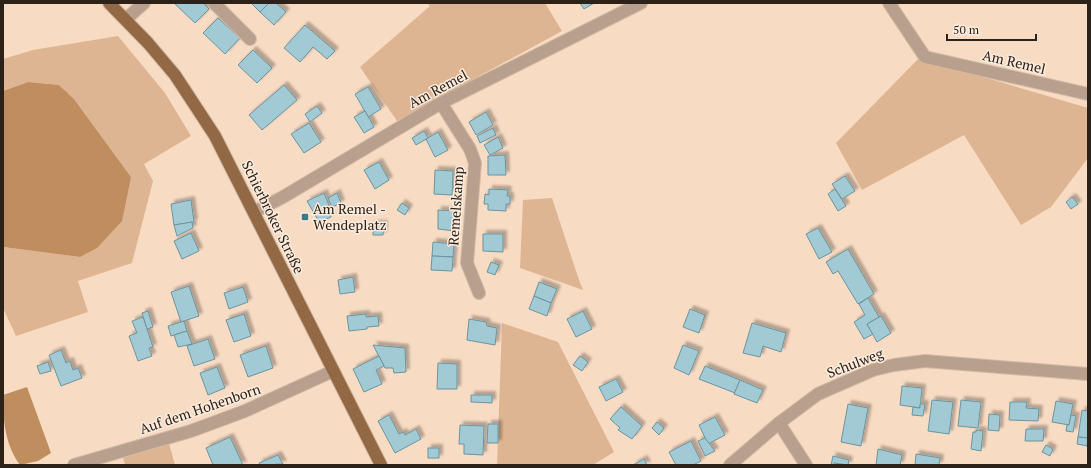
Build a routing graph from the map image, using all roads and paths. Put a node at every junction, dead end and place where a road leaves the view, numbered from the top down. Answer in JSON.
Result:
{"nodes":[{"id":1,"x":108,"y":3,"type":"edge"},
{"id":2,"x":144,"y":3,"type":"edge"},
{"id":3,"x":214,"y":3,"type":"edge"},
{"id":4,"x":642,"y":3,"type":"edge"},
{"id":5,"x":889,"y":3,"type":"edge"},
{"id":6,"x":126,"y":19,"type":"junction"},
{"id":7,"x":250,"y":39,"type":"dead end"},
{"id":8,"x":1088,"y":94,"type":"edge"},
{"id":9,"x":441,"y":103,"type":"junction"},
{"id":10,"x":254,"y":212,"type":"junction"},
{"id":11,"x":479,"y":293,"type":"dead end"},
{"id":12,"x":333,"y":372,"type":"junction"},
{"id":13,"x":1088,"y":374,"type":"edge"},
{"id":14,"x":779,"y":423,"type":"junction"},
{"id":15,"x":74,"y":465,"type":"edge"},
{"id":16,"x":380,"y":465,"type":"edge"},
{"id":17,"x":730,"y":465,"type":"edge"},
{"id":18,"x":806,"y":465,"type":"edge"}],
"edges":[{"from":1,"to":6,"type":"main road","name":"Schierbroker Straße"},
{"from":2,"to":6,"type":"street"},
{"from":3,"to":7,"type":"street"},
{"from":4,"to":9,"type":"street","name":"Am Remel"},
{"from":5,"to":8,"type":"street","name":"Am Remel"},
{"from":6,"to":10,"type":"main road","name":"Schierbroker Straße"},
{"from":9,"to":10,"type":"street","name":"Am Remel"},
{"from":9,"to":11,"type":"street","name":"Remelskamp"},
{"from":10,"to":12,"type":"main road","name":"Schierbroker Straße"},
{"from":12,"to":15,"type":"street","name":"Auf dem Hohenborn"},
{"from":12,"to":16,"type":"main road","name":"Schierbroker Straße"},
{"from":13,"to":14,"type":"street","name":"Schulweg"},
{"from":14,"to":17,"type":"street","name":"Schulweg"},
{"from":14,"to":18,"type":"street"}]}
